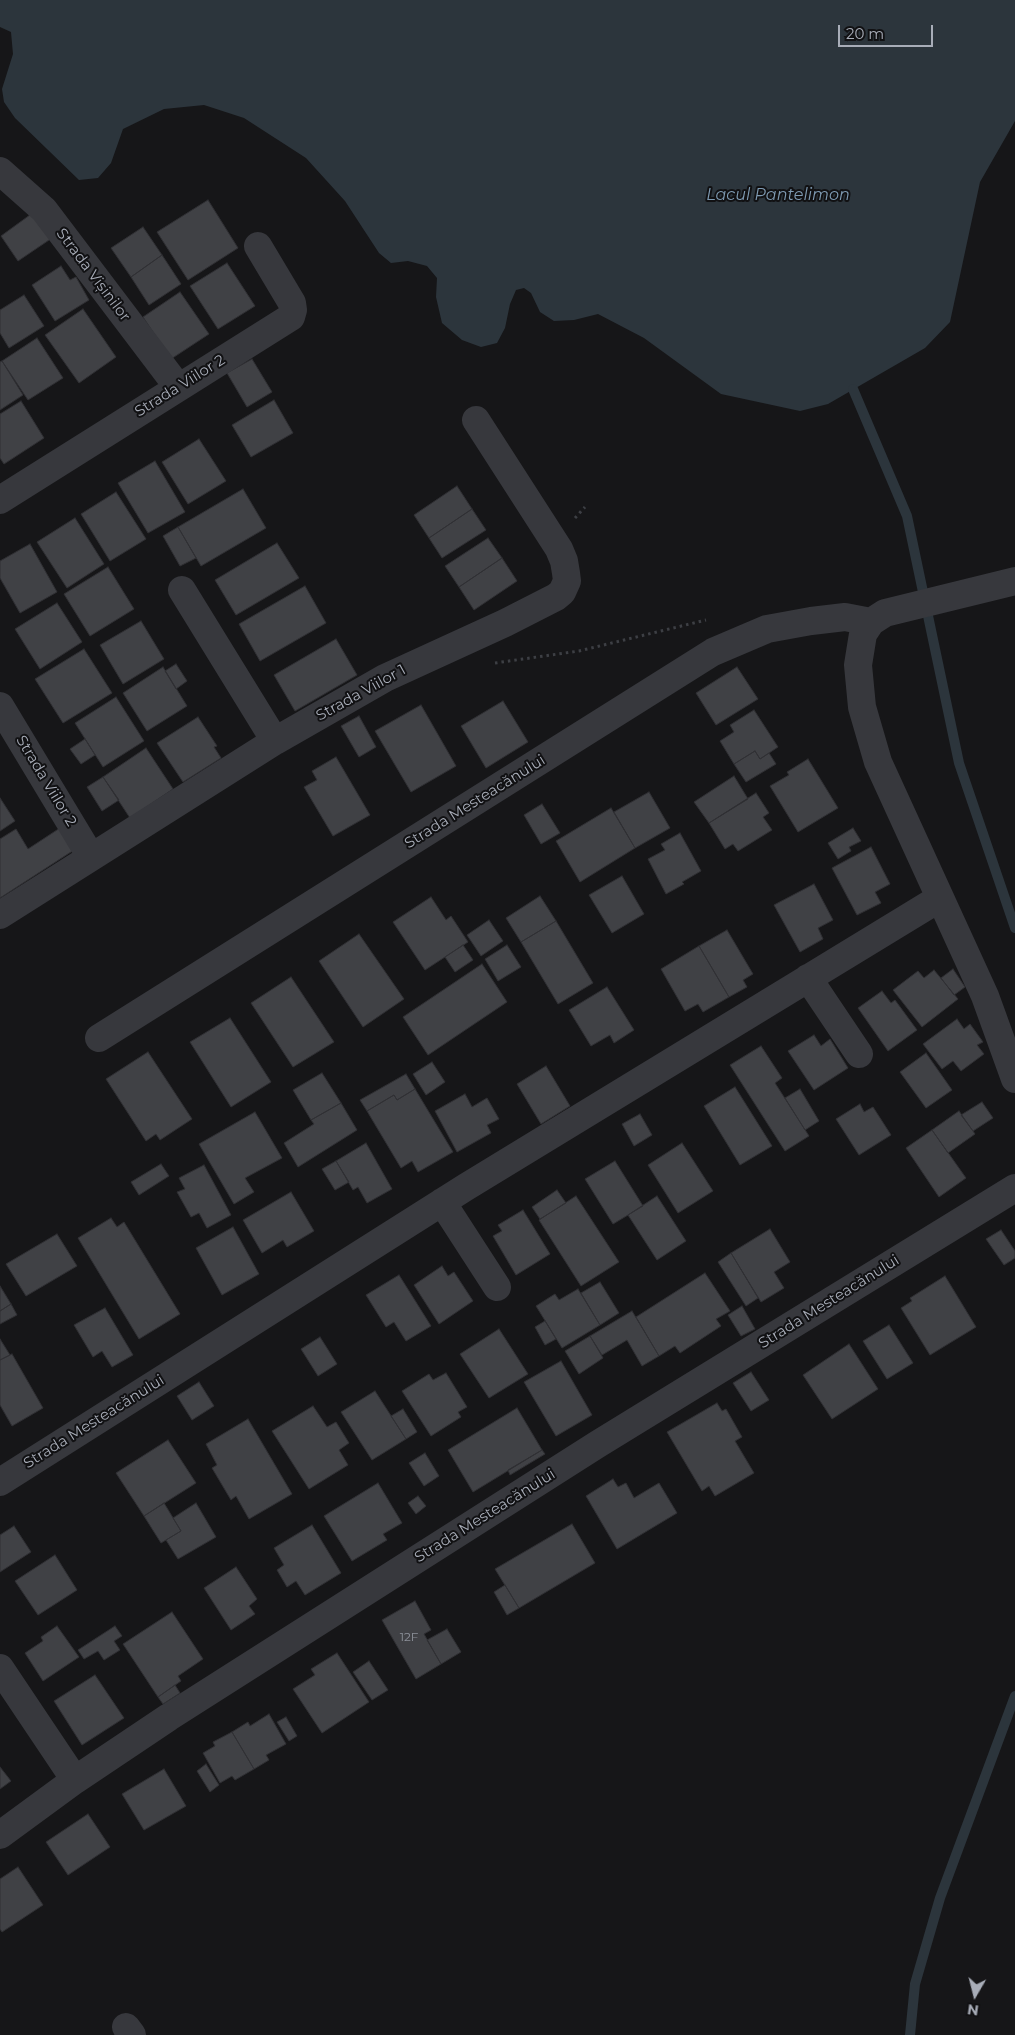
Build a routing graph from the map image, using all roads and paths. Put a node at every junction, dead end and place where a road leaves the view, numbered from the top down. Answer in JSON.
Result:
{"nodes":[{"id":1,"x":0,"y":171,"type":"edge"},
{"id":2,"x":258,"y":246,"type":"dead end"},
{"id":3,"x":178,"y":387,"type":"junction"},
{"id":4,"x":476,"y":420,"type":"dead end"},
{"id":5,"x":0,"y":500,"type":"edge"},
{"id":6,"x":1015,"y":581,"type":"edge"},
{"id":7,"x":182,"y":590,"type":"dead end"},
{"id":8,"x":878,"y":617,"type":"junction"},
{"id":9,"x":0,"y":706,"type":"edge"},
{"id":10,"x":275,"y":741,"type":"junction"},
{"id":11,"x":91,"y":857,"type":"junction"},
{"id":12,"x":940,"y":898,"type":"junction"},
{"id":13,"x":0,"y":915,"type":"edge"},
{"id":14,"x":808,"y":978,"type":"junction"},
{"id":15,"x":99,"y":1038,"type":"dead end"},
{"id":16,"x":859,"y":1054,"type":"dead end"},
{"id":17,"x":1015,"y":1079,"type":"edge"},
{"id":18,"x":1015,"y":1188,"type":"edge"},
{"id":19,"x":442,"y":1202,"type":"junction"},
{"id":20,"x":497,"y":1287,"type":"dead end"},
{"id":21,"x":0,"y":1482,"type":"edge"},
{"id":22,"x":0,"y":1668,"type":"edge"},
{"id":23,"x":75,"y":1780,"type":"junction"},
{"id":24,"x":0,"y":1835,"type":"edge"}],
"edges":[{"from":1,"to":3,"type":"street","name":"Strada Vișinilor"},
{"from":2,"to":3,"type":"street","name":"Strada Viilor 2"},
{"from":3,"to":5,"type":"street","name":"Strada Viilor 2"},
{"from":4,"to":10,"type":"street","name":"Strada Viilor 1"},
{"from":6,"to":8,"type":"street","name":"Strada Mesteacănului"},
{"from":7,"to":10,"type":"street"},
{"from":8,"to":12,"type":"street"},
{"from":8,"to":15,"type":"street","name":"Strada Mesteacănului"},
{"from":9,"to":11,"type":"street","name":"Strada Viilor 2"},
{"from":10,"to":11,"type":"street","name":"Strada Viilor 1"},
{"from":11,"to":13,"type":"street","name":"Strada Viilor 1"},
{"from":12,"to":14,"type":"street","name":"Strada Mesteacănului"},
{"from":12,"to":17,"type":"street"},
{"from":14,"to":16,"type":"street"},
{"from":14,"to":19,"type":"street","name":"Strada Mesteacănului"},
{"from":18,"to":23,"type":"street","name":"Strada Mesteacănului"},
{"from":19,"to":20,"type":"street"},
{"from":19,"to":21,"type":"street","name":"Strada Mesteacănului"},
{"from":22,"to":23,"type":"street"},
{"from":23,"to":24,"type":"street","name":"Strada Mesteacănului"}]}
